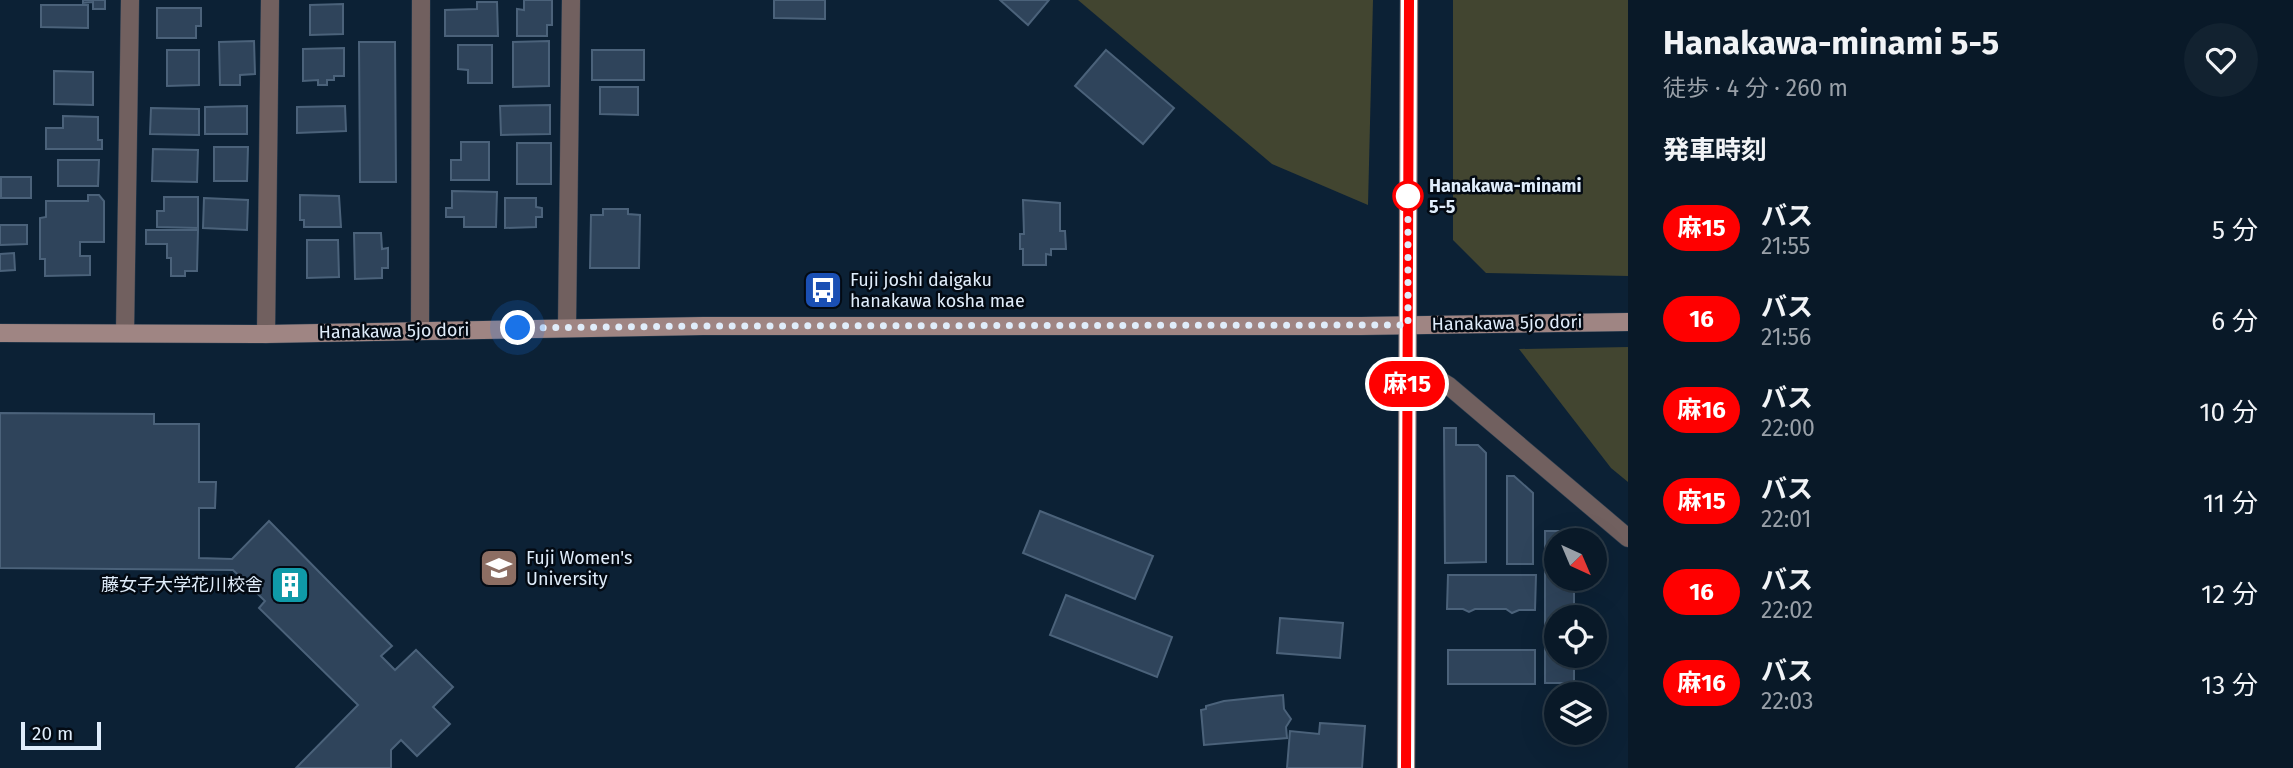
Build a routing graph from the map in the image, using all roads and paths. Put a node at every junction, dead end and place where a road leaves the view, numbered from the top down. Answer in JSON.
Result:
{"nodes":[{"id":1,"x":130,"y":0,"type":"edge"},
{"id":2,"x":270,"y":0,"type":"edge"},
{"id":3,"x":421,"y":0,"type":"edge"},
{"id":4,"x":571,"y":0,"type":"edge"},
{"id":5,"x":1409,"y":0,"type":"edge"},
{"id":6,"x":1628,"y":322,"type":"edge"},
{"id":7,"x":1408,"y":325,"type":"junction"},
{"id":8,"x":567,"y":327,"type":"junction"},
{"id":9,"x":420,"y":331,"type":"junction"},
{"id":10,"x":0,"y":333,"type":"edge"},
{"id":11,"x":125,"y":333,"type":"junction"},
{"id":12,"x":266,"y":334,"type":"junction"},
{"id":13,"x":1407,"y":360,"type":"junction"},
{"id":14,"x":1628,"y":538,"type":"edge"},
{"id":15,"x":1406,"y":768,"type":"edge"}],
"edges":[{"from":1,"to":11,"type":"street"},
{"from":2,"to":12,"type":"street"},
{"from":3,"to":9,"type":"street"},
{"from":4,"to":8,"type":"street"},
{"from":5,"to":7,"type":"street"},
{"from":6,"to":7,"type":"street","name":"Hanakawa 5jo dori"},
{"from":7,"to":8,"type":"street","name":"Hanakawa 5jo dori"},
{"from":7,"to":13,"type":"street"},
{"from":8,"to":9,"type":"street","name":"Hanakawa 5jo dori"},
{"from":9,"to":12,"type":"street","name":"Hanakawa 5jo dori"},
{"from":10,"to":11,"type":"street","name":"Hanakawa 5jo dori"},
{"from":11,"to":12,"type":"street","name":"Hanakawa 5jo dori"},
{"from":13,"to":14,"type":"street"},
{"from":13,"to":15,"type":"street"}]}
